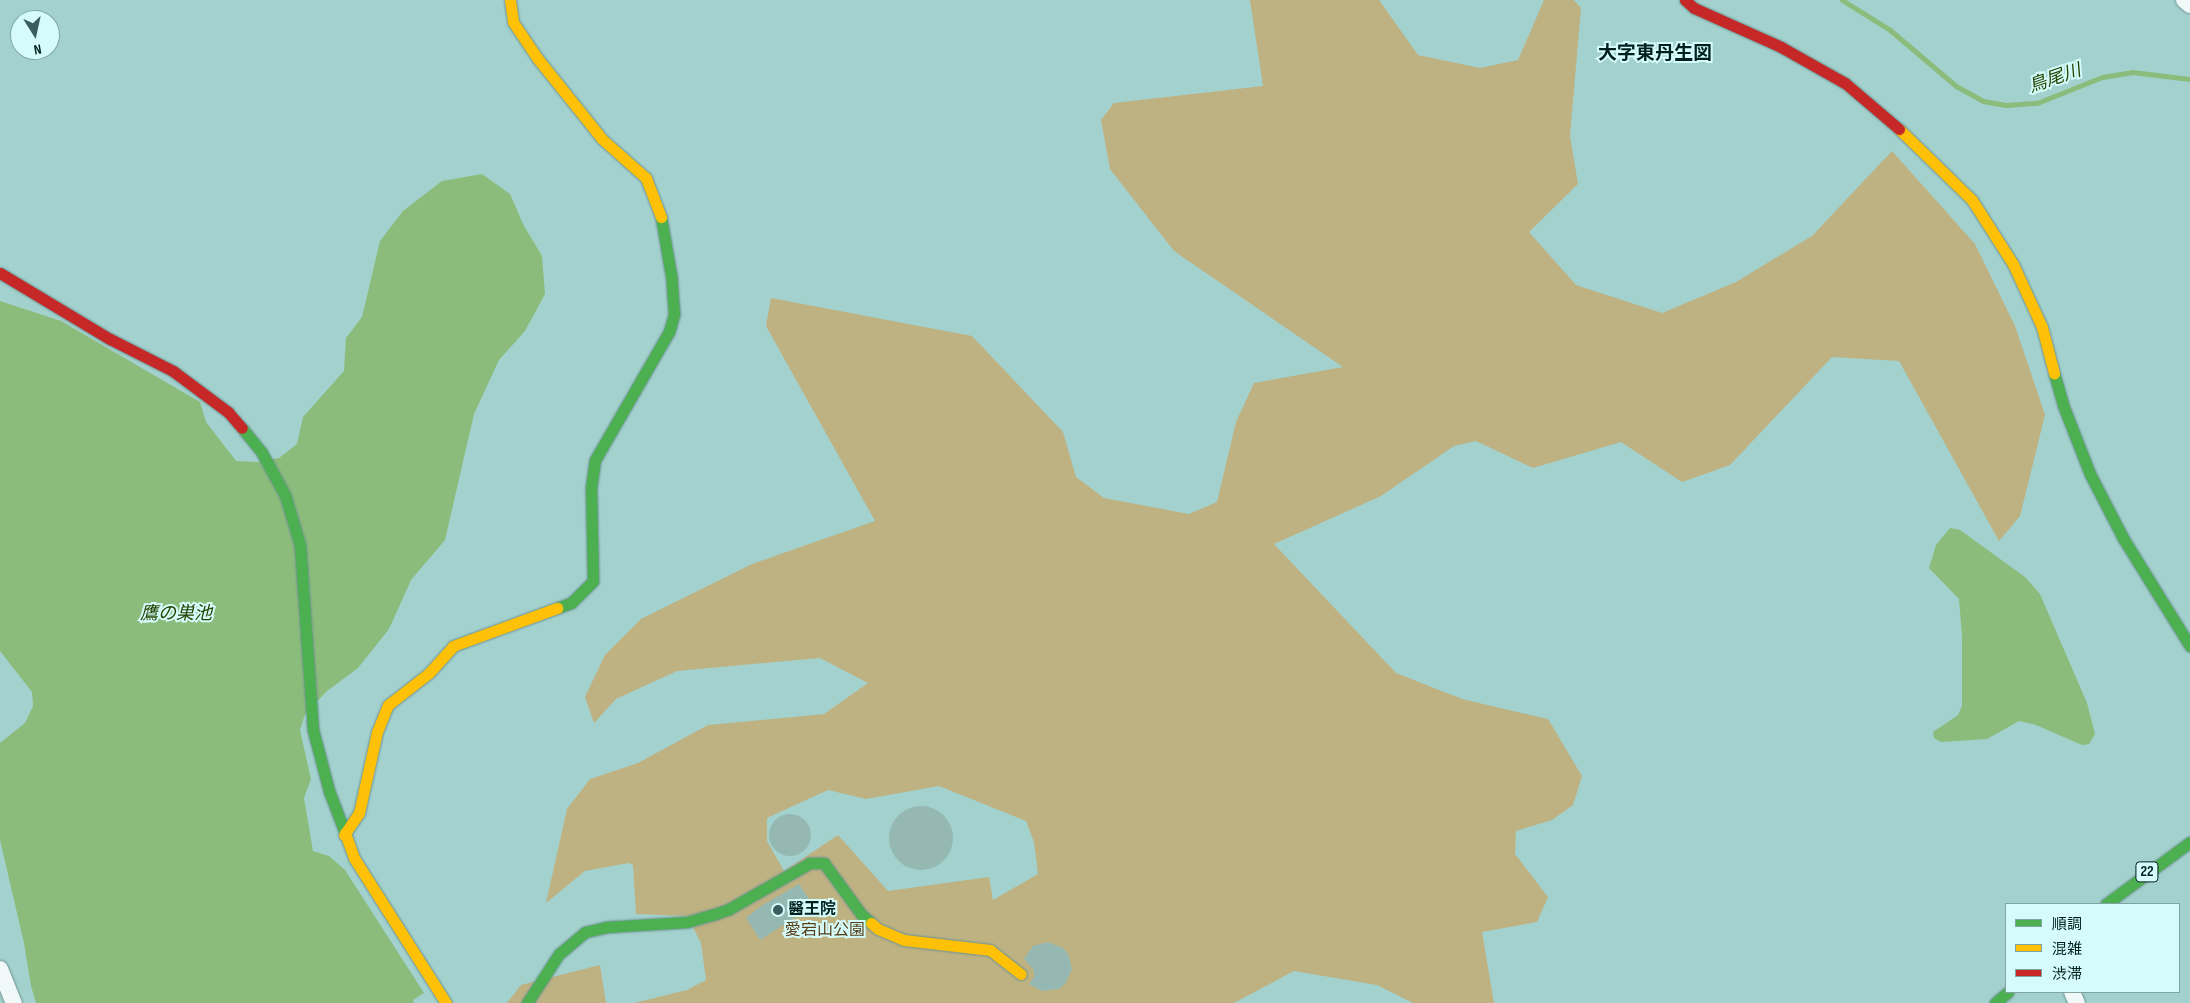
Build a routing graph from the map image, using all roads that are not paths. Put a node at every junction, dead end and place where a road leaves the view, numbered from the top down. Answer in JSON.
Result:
{"nodes":[{"id":1,"x":510,"y":0,"type":"edge"},
{"id":2,"x":1685,"y":0,"type":"edge"},
{"id":3,"x":2184,"y":0,"type":"edge"},
{"id":4,"x":2190,"y":5,"type":"edge"},
{"id":5,"x":0,"y":272,"type":"edge"},
{"id":6,"x":2190,"y":646,"type":"edge"},
{"id":7,"x":344,"y":836,"type":"junction"},
{"id":8,"x":2190,"y":842,"type":"edge"},
{"id":9,"x":2107,"y":903,"type":"edge"},
{"id":10,"x":0,"y":969,"type":"edge"},
{"id":11,"x":1020,"y":974,"type":"dead end"},
{"id":12,"x":2007,"y":993,"type":"edge"},
{"id":13,"x":14,"y":1003,"type":"edge"},
{"id":14,"x":446,"y":1003,"type":"edge"},
{"id":15,"x":527,"y":1003,"type":"edge"},
{"id":16,"x":1995,"y":1003,"type":"edge"}],
"edges":[{"from":1,"to":7,"type":"street"},
{"from":2,"to":6,"type":"street"},
{"from":3,"to":4,"type":"street"},
{"from":5,"to":7,"type":"street"},
{"from":7,"to":14,"type":"street"},
{"from":8,"to":9,"type":"street","number":"22"},
{"from":10,"to":13,"type":"street"},
{"from":11,"to":15,"type":"street"},
{"from":12,"to":16,"type":"street"}]}
